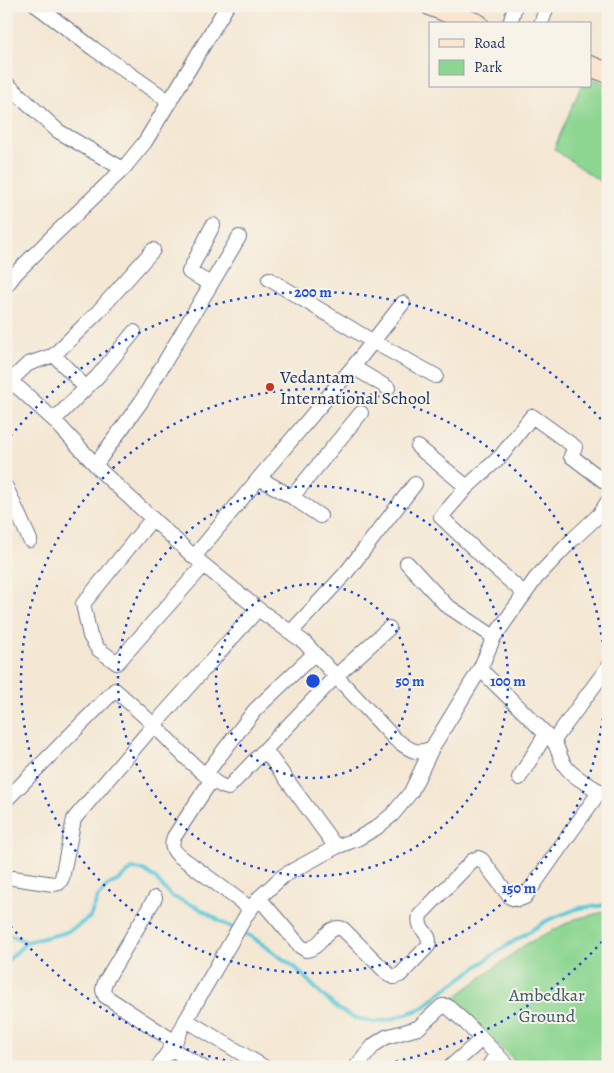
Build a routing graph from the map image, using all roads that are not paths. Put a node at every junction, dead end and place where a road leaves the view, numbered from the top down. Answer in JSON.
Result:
{"nodes":[{"id":1,"x":37,"y":6,"type":"edge"},
{"id":2,"x":431,"y":6,"type":"edge"},
{"id":3,"x":515,"y":6,"type":"edge"},
{"id":4,"x":546,"y":6,"type":"edge"},
{"id":5,"x":221,"y":8,"type":"edge"},
{"id":6,"x":473,"y":22,"type":"edge"},
{"id":7,"x":511,"y":22,"type":"edge"},
{"id":8,"x":542,"y":22,"type":"edge"},
{"id":9,"x":592,"y":67,"type":"edge"},
{"id":10,"x":608,"y":73,"type":"edge"},
{"id":11,"x":6,"y":83,"type":"edge"},
{"id":12,"x":170,"y":102,"type":"junction"},
{"id":13,"x":123,"y":169,"type":"junction"},
{"id":14,"x":213,"y":225,"type":"dead end"},
{"id":15,"x":239,"y":237,"type":"dead end"},
{"id":16,"x":153,"y":250,"type":"dead end"},
{"id":17,"x":269,"y":279,"type":"dead end"},
{"id":18,"x":211,"y":284,"type":"junction"},
{"id":19,"x":6,"y":286,"type":"edge"},
{"id":20,"x":403,"y":303,"type":"dead end"},
{"id":21,"x":134,"y":332,"type":"dead end"},
{"id":22,"x":372,"y":341,"type":"junction"},
{"id":23,"x":54,"y":355,"type":"junction"},
{"id":24,"x":353,"y":368,"type":"junction"},
{"id":25,"x":436,"y":376,"type":"dead end"},
{"id":26,"x":8,"y":381,"type":"edge"},
{"id":27,"x":86,"y":388,"type":"junction"},
{"id":28,"x":388,"y":388,"type":"dead end"},
{"id":29,"x":361,"y":413,"type":"dead end"},
{"id":30,"x":54,"y":420,"type":"junction"},
{"id":31,"x":418,"y":447,"type":"dead end"},
{"id":32,"x":96,"y":464,"type":"junction"},
{"id":33,"x":259,"y":478,"type":"junction"},
{"id":34,"x":415,"y":484,"type":"dead end"},
{"id":35,"x":608,"y":484,"type":"edge"},
{"id":36,"x":6,"y":486,"type":"edge"},
{"id":37,"x":467,"y":487,"type":"junction"},
{"id":38,"x":292,"y":497,"type":"junction"},
{"id":39,"x":608,"y":501,"type":"edge"},
{"id":40,"x":320,"y":516,"type":"dead end"},
{"id":41,"x":603,"y":518,"type":"edge"},
{"id":42,"x":152,"y":519,"type":"junction"},
{"id":43,"x":30,"y":540,"type":"dead end"},
{"id":44,"x":199,"y":561,"type":"junction"},
{"id":45,"x":407,"y":563,"type":"dead end"},
{"id":46,"x":525,"y":594,"type":"junction"},
{"id":47,"x":258,"y":609,"type":"junction"},
{"id":48,"x":389,"y":628,"type":"dead end"},
{"id":49,"x":291,"y":632,"type":"junction"},
{"id":50,"x":494,"y":637,"type":"junction"},
{"id":51,"x":315,"y":653,"type":"junction"},
{"id":52,"x":480,"y":668,"type":"junction"},
{"id":53,"x":608,"y":668,"type":"edge"},
{"id":54,"x":336,"y":676,"type":"junction"},
{"id":55,"x":154,"y":725,"type":"junction"},
{"id":56,"x":550,"y":737,"type":"junction"},
{"id":57,"x":432,"y":748,"type":"junction"},
{"id":58,"x":266,"y":750,"type":"junction"},
{"id":59,"x":208,"y":777,"type":"junction"},
{"id":60,"x":520,"y":778,"type":"dead end"},
{"id":61,"x":604,"y":794,"type":"edge"},
{"id":62,"x":6,"y":800,"type":"edge"},
{"id":63,"x":336,"y":847,"type":"junction"},
{"id":64,"x":13,"y":878,"type":"dead end"},
{"id":65,"x":155,"y":898,"type":"dead end"},
{"id":66,"x":252,"y":907,"type":"junction"},
{"id":67,"x":186,"y":1020,"type":"junction"},
{"id":68,"x":482,"y":1039,"type":"junction"},
{"id":69,"x":172,"y":1045,"type":"junction"},
{"id":70,"x":497,"y":1054,"type":"junction"},
{"id":71,"x":158,"y":1067,"type":"edge"},
{"id":72,"x":202,"y":1067,"type":"edge"},
{"id":73,"x":264,"y":1067,"type":"edge"},
{"id":74,"x":356,"y":1067,"type":"edge"},
{"id":75,"x":450,"y":1067,"type":"edge"},
{"id":76,"x":488,"y":1067,"type":"edge"},
{"id":77,"x":509,"y":1067,"type":"edge"}],
"edges":[{"from":1,"to":12,"type":"street"},
{"from":2,"to":6,"type":"main road"},
{"from":3,"to":7,"type":"street"},
{"from":4,"to":8,"type":"street"},
{"from":5,"to":12,"type":"street"},
{"from":9,"to":10,"type":"main road"},
{"from":11,"to":13,"type":"street"},
{"from":12,"to":13,"type":"street"},
{"from":13,"to":19,"type":"street"},
{"from":14,"to":18,"type":"street"},
{"from":15,"to":18,"type":"street"},
{"from":16,"to":23,"type":"street"},
{"from":17,"to":22,"type":"street"},
{"from":18,"to":32,"type":"street"},
{"from":20,"to":22,"type":"street"},
{"from":21,"to":27,"type":"street"},
{"from":22,"to":24,"type":"street"},
{"from":22,"to":25,"type":"street"},
{"from":23,"to":26,"type":"street"},
{"from":23,"to":27,"type":"street"},
{"from":24,"to":28,"type":"street"},
{"from":24,"to":33,"type":"street"},
{"from":26,"to":30,"type":"street"},
{"from":27,"to":30,"type":"street"},
{"from":29,"to":38,"type":"street"},
{"from":30,"to":32,"type":"street"},
{"from":31,"to":37,"type":"street"},
{"from":32,"to":42,"type":"street"},
{"from":33,"to":38,"type":"street"},
{"from":33,"to":44,"type":"street"},
{"from":34,"to":49,"type":"street"},
{"from":35,"to":37,"type":"street"},
{"from":36,"to":43,"type":"street"},
{"from":37,"to":46,"type":"street"},
{"from":38,"to":40,"type":"street"},
{"from":39,"to":41,"type":"street"},
{"from":41,"to":46,"type":"street"},
{"from":42,"to":44,"type":"street"},
{"from":42,"to":44,"type":"street"},
{"from":44,"to":47,"type":"street"},
{"from":45,"to":50,"type":"street"},
{"from":46,"to":50,"type":"street"},
{"from":47,"to":49,"type":"street"},
{"from":47,"to":55,"type":"street"},
{"from":48,"to":54,"type":"street"},
{"from":49,"to":51,"type":"street"},
{"from":50,"to":52,"type":"street"},
{"from":51,"to":54,"type":"street"},
{"from":51,"to":59,"type":"street"},
{"from":52,"to":56,"type":"street"},
{"from":52,"to":57,"type":"street"},
{"from":53,"to":56,"type":"street"},
{"from":54,"to":57,"type":"street"},
{"from":54,"to":58,"type":"street"},
{"from":55,"to":59,"type":"street"},
{"from":55,"to":62,"type":"street"},
{"from":55,"to":64,"type":"street"},
{"from":56,"to":60,"type":"street"},
{"from":56,"to":61,"type":"street"},
{"from":57,"to":63,"type":"street"},
{"from":58,"to":59,"type":"street"},
{"from":58,"to":63,"type":"street"},
{"from":59,"to":66,"type":"street"},
{"from":61,"to":66,"type":"street"},
{"from":63,"to":66,"type":"street"},
{"from":65,"to":69,"type":"street"},
{"from":66,"to":67,"type":"street"},
{"from":67,"to":69,"type":"street"},
{"from":67,"to":73,"type":"street"},
{"from":68,"to":70,"type":"street"},
{"from":68,"to":74,"type":"street"},
{"from":68,"to":75,"type":"street"},
{"from":69,"to":71,"type":"street"},
{"from":69,"to":72,"type":"street"},
{"from":70,"to":76,"type":"street"},
{"from":70,"to":77,"type":"street"}]}
